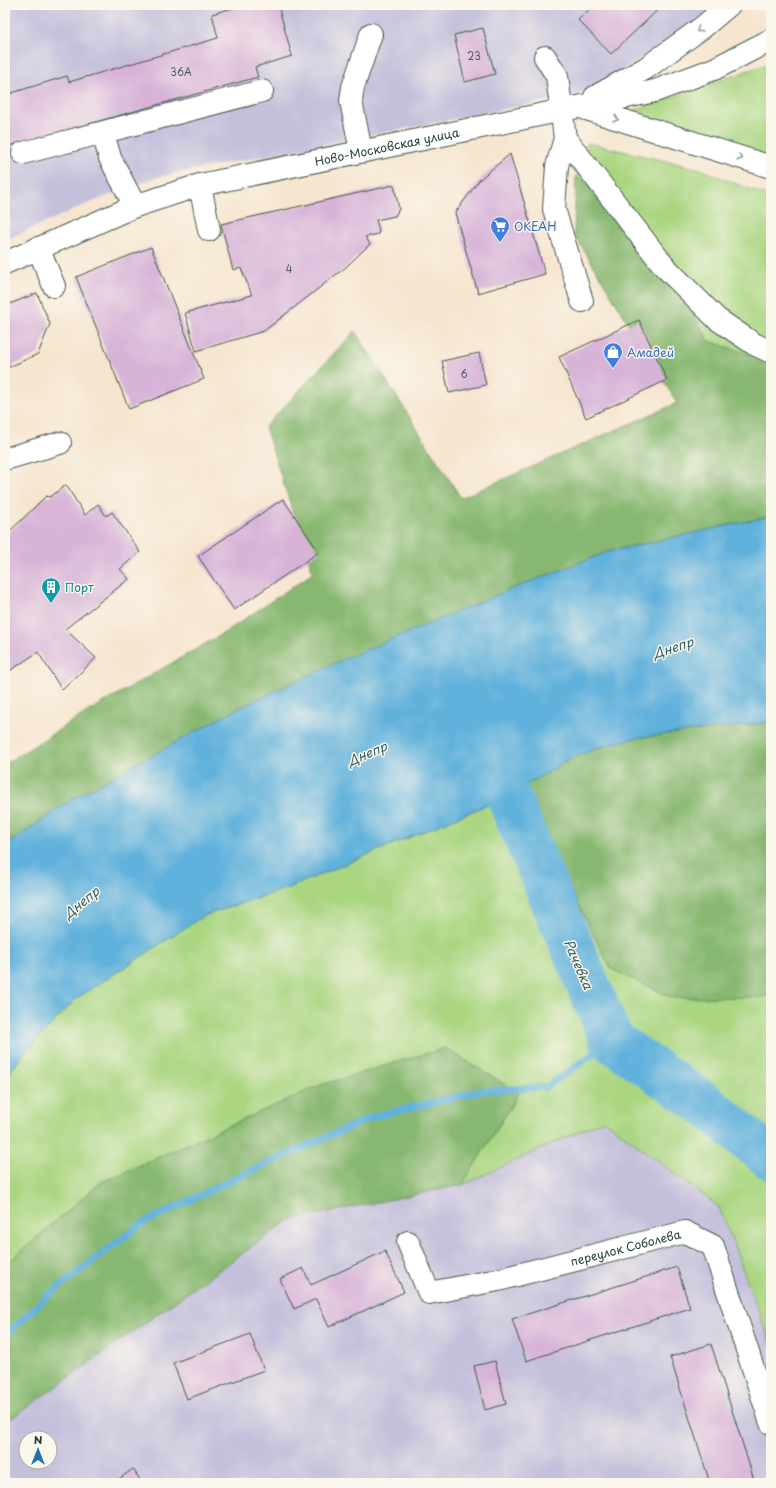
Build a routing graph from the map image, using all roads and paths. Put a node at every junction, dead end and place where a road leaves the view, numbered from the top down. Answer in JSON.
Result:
{"nodes":[{"id":1,"x":729,"y":5,"type":"edge"},
{"id":2,"x":371,"y":34,"type":"dead end"},
{"id":3,"x":771,"y":40,"type":"edge"},
{"id":4,"x":545,"y":57,"type":"dead end"},
{"id":5,"x":262,"y":91,"type":"dead end"},
{"id":6,"x":570,"y":108,"type":"junction"},
{"id":7,"x":103,"y":133,"type":"junction"},
{"id":8,"x":565,"y":138,"type":"junction"},
{"id":9,"x":361,"y":151,"type":"junction"},
{"id":10,"x":23,"y":153,"type":"dead end"},
{"id":11,"x":771,"y":168,"type":"edge"},
{"id":12,"x":200,"y":185,"type":"junction"},
{"id":13,"x":135,"y":206,"type":"junction"},
{"id":14,"x":209,"y":230,"type":"dead end"},
{"id":15,"x":38,"y":248,"type":"junction"},
{"id":16,"x":5,"y":263,"type":"edge"},
{"id":17,"x":54,"y":286,"type":"dead end"},
{"id":18,"x":582,"y":301,"type":"dead end"},
{"id":19,"x":771,"y":352,"type":"edge"},
{"id":20,"x":60,"y":443,"type":"dead end"},
{"id":21,"x":5,"y":459,"type":"edge"},
{"id":22,"x":408,"y":1242,"type":"dead end"},
{"id":23,"x":771,"y":1423,"type":"edge"}],
"edges":[{"from":1,"to":6,"type":"street","one_way":true},
{"from":2,"to":9,"type":"street"},
{"from":3,"to":6,"type":"street","name":"Ново-Московская улица"},
{"from":4,"to":6,"type":"street"},
{"from":5,"to":7,"type":"street"},
{"from":6,"to":8,"type":"street"},
{"from":6,"to":9,"type":"street","name":"Ново-Московская улица"},
{"from":6,"to":11,"type":"street","one_way":true},
{"from":7,"to":10,"type":"street"},
{"from":7,"to":13,"type":"street"},
{"from":8,"to":18,"type":"street"},
{"from":8,"to":19,"type":"street"},
{"from":9,"to":12,"type":"street","name":"Ново-Московская улица"},
{"from":12,"to":13,"type":"street","name":"Ново-Московская улица"},
{"from":12,"to":14,"type":"street"},
{"from":13,"to":15,"type":"street","name":"Ново-Московская улица"},
{"from":15,"to":16,"type":"street","name":"Ново-Московская улица"},
{"from":15,"to":17,"type":"street"},
{"from":20,"to":21,"type":"street"},
{"from":22,"to":23,"type":"street","name":"переулок Соболева"}]}
